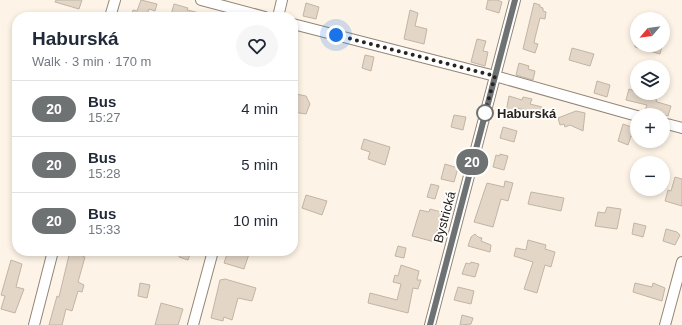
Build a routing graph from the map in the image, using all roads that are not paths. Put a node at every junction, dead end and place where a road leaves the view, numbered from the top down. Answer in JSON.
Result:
{"nodes":[{"id":1,"x":115,"y":0,"type":"edge"},
{"id":2,"x":201,"y":0,"type":"edge"},
{"id":3,"x":282,"y":0,"type":"edge"},
{"id":4,"x":515,"y":0,"type":"edge"},
{"id":5,"x":111,"y":12,"type":"edge"},
{"id":6,"x":246,"y":12,"type":"edge"},
{"id":7,"x":279,"y":12,"type":"edge"},
{"id":8,"x":298,"y":25,"type":"edge"},
{"id":9,"x":495,"y":76,"type":"junction"},
{"id":10,"x":630,"y":114,"type":"edge"},
{"id":11,"x":670,"y":125,"type":"edge"},
{"id":12,"x":682,"y":128,"type":"edge"},
{"id":13,"x":52,"y":256,"type":"edge"},
{"id":14,"x":212,"y":256,"type":"edge"},
{"id":15,"x":682,"y":262,"type":"edge"},
{"id":16,"x":34,"y":325,"type":"edge"},
{"id":17,"x":192,"y":325,"type":"edge"},
{"id":18,"x":430,"y":325,"type":"edge"},
{"id":19,"x":665,"y":325,"type":"edge"}],
"edges":[{"from":1,"to":5,"type":"street"},
{"from":2,"to":6,"type":"street"},
{"from":3,"to":7,"type":"street"},
{"from":4,"to":9,"type":"street","name":"Bystrická"},
{"from":8,"to":9,"type":"street"},
{"from":9,"to":10,"type":"street"},
{"from":9,"to":18,"type":"street","name":"Bystrická"},
{"from":11,"to":12,"type":"street"},
{"from":13,"to":16,"type":"street"},
{"from":14,"to":17,"type":"street"},
{"from":15,"to":19,"type":"street"}]}
